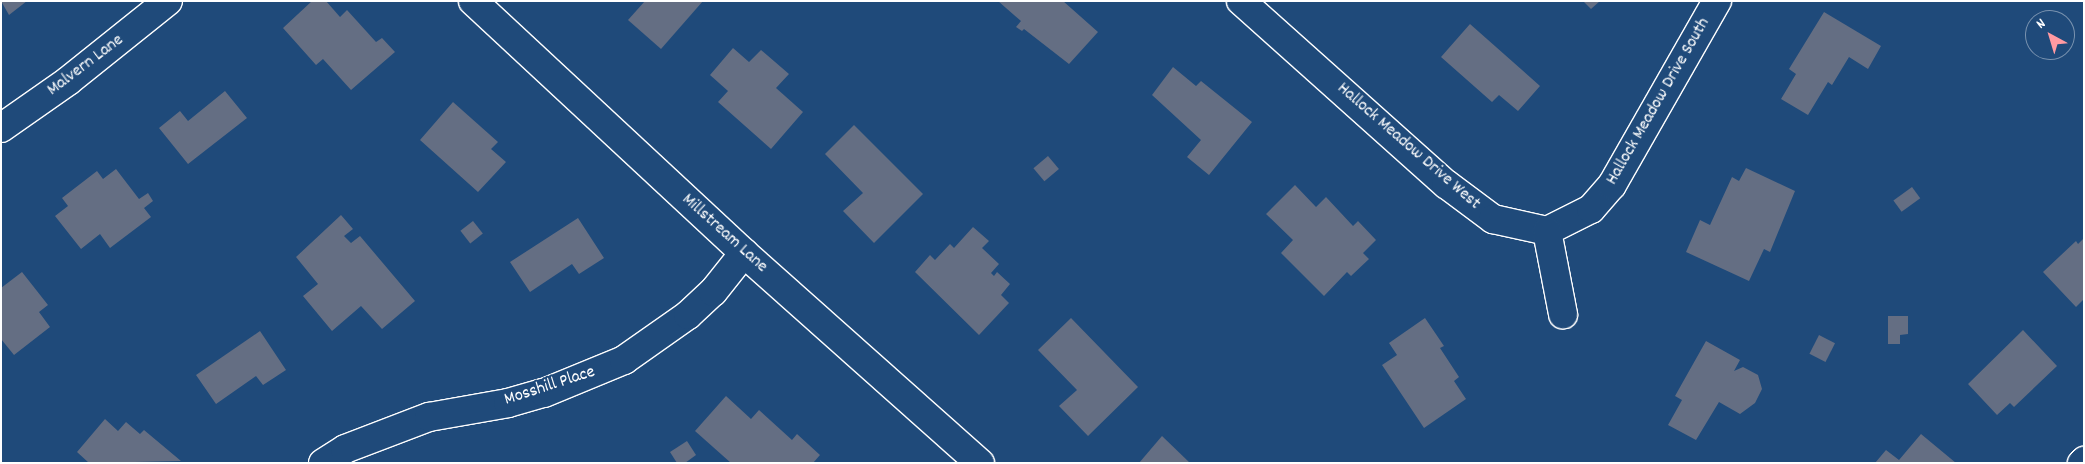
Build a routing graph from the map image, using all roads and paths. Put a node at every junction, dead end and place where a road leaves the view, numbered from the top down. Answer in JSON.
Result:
{"nodes":[{"id":1,"x":168,"y":1,"type":"edge"},
{"id":2,"x":473,"y":1,"type":"edge"},
{"id":3,"x":1240,"y":1,"type":"edge"},
{"id":4,"x":1717,"y":1,"type":"edge"},
{"id":5,"x":1,"y":128,"type":"edge"},
{"id":6,"x":1547,"y":231,"type":"junction"},
{"id":7,"x":744,"y":252,"type":"junction"},
{"id":8,"x":1563,"y":314,"type":"dead end"},
{"id":9,"x":323,"y":463,"type":"edge"},
{"id":10,"x":980,"y":463,"type":"edge"}],
"edges":[{"from":1,"to":5,"type":"street","name":"Malvern Lane"},
{"from":2,"to":7,"type":"street","name":"Millstream Lane"},
{"from":3,"to":6,"type":"street","name":"Hallock Meadow Drive West"},
{"from":4,"to":6,"type":"street","name":"Hallock Meadow Drive South"},
{"from":6,"to":8,"type":"street"},
{"from":7,"to":9,"type":"street","name":"Mosshill Place"},
{"from":7,"to":10,"type":"street","name":"Millstream Lane"}]}
